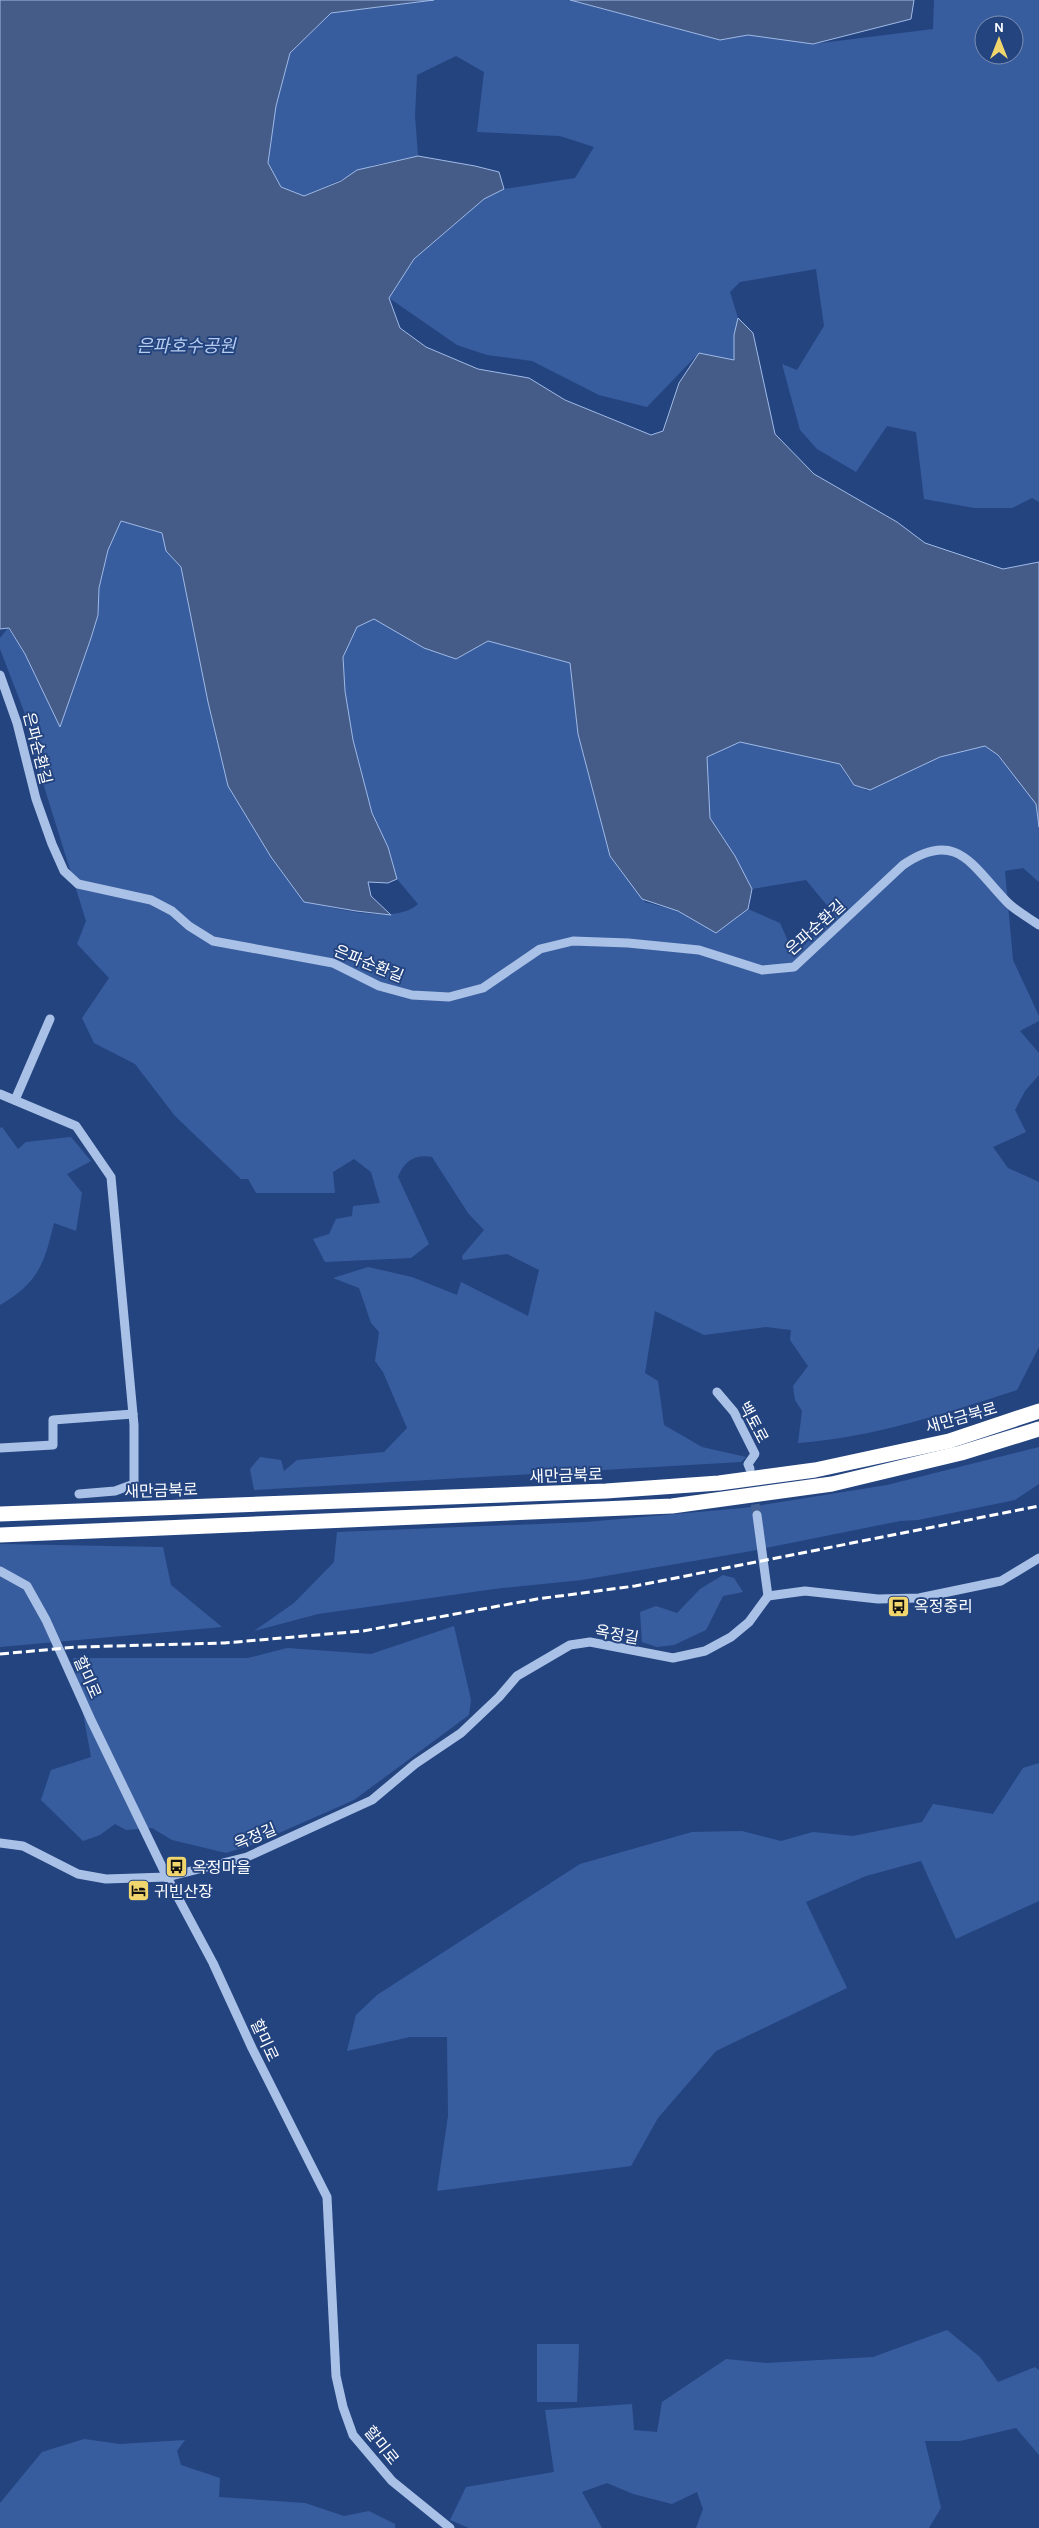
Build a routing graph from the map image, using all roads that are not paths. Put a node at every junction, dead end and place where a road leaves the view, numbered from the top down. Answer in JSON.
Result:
{"nodes":[{"id":1,"x":0,"y":675,"type":"edge"},
{"id":2,"x":1039,"y":925,"type":"edge"},
{"id":3,"x":50,"y":1019,"type":"dead end"},
{"id":4,"x":0,"y":1094,"type":"edge"},
{"id":5,"x":15,"y":1100,"type":"junction"},
{"id":6,"x":717,"y":1392,"type":"dead end"},
{"id":7,"x":1039,"y":1412,"type":"edge"},
{"id":8,"x":134,"y":1414,"type":"junction"},
{"id":9,"x":1039,"y":1429,"type":"edge"},
{"id":10,"x":0,"y":1448,"type":"edge"},
{"id":11,"x":750,"y":1468,"type":"dead end"},
{"id":12,"x":79,"y":1494,"type":"dead end"},
{"id":13,"x":0,"y":1514,"type":"edge"},
{"id":14,"x":757,"y":1515,"type":"tunnel mouth"},
{"id":15,"x":0,"y":1535,"type":"edge"},
{"id":16,"x":1039,"y":1558,"type":"edge"},
{"id":17,"x":0,"y":1570,"type":"edge"},
{"id":18,"x":768,"y":1596,"type":"junction"},
{"id":19,"x":0,"y":1843,"type":"edge"},
{"id":20,"x":167,"y":1877,"type":"junction"},
{"id":21,"x":450,"y":2528,"type":"edge"}],
"edges":[{"from":1,"to":2,"type":"street","name":"은파순환길"},
{"from":3,"to":5,"type":"street"},
{"from":4,"to":5,"type":"street"},
{"from":5,"to":8,"type":"street"},
{"from":6,"to":11,"type":"street","name":"백토로"},
{"from":7,"to":13,"type":"highway","name":"새만금북로"},
{"from":8,"to":10,"type":"street"},
{"from":8,"to":12,"type":"street"},
{"from":9,"to":15,"type":"highway","name":"새만금북로"},
{"from":14,"to":18,"type":"street"},
{"from":16,"to":18,"type":"street"},
{"from":17,"to":20,"type":"street","name":"할미로"},
{"from":18,"to":20,"type":"street","name":"옥정길"},
{"from":19,"to":20,"type":"street","name":"옥정길"},
{"from":20,"to":21,"type":"street","name":"할미로"}]}
